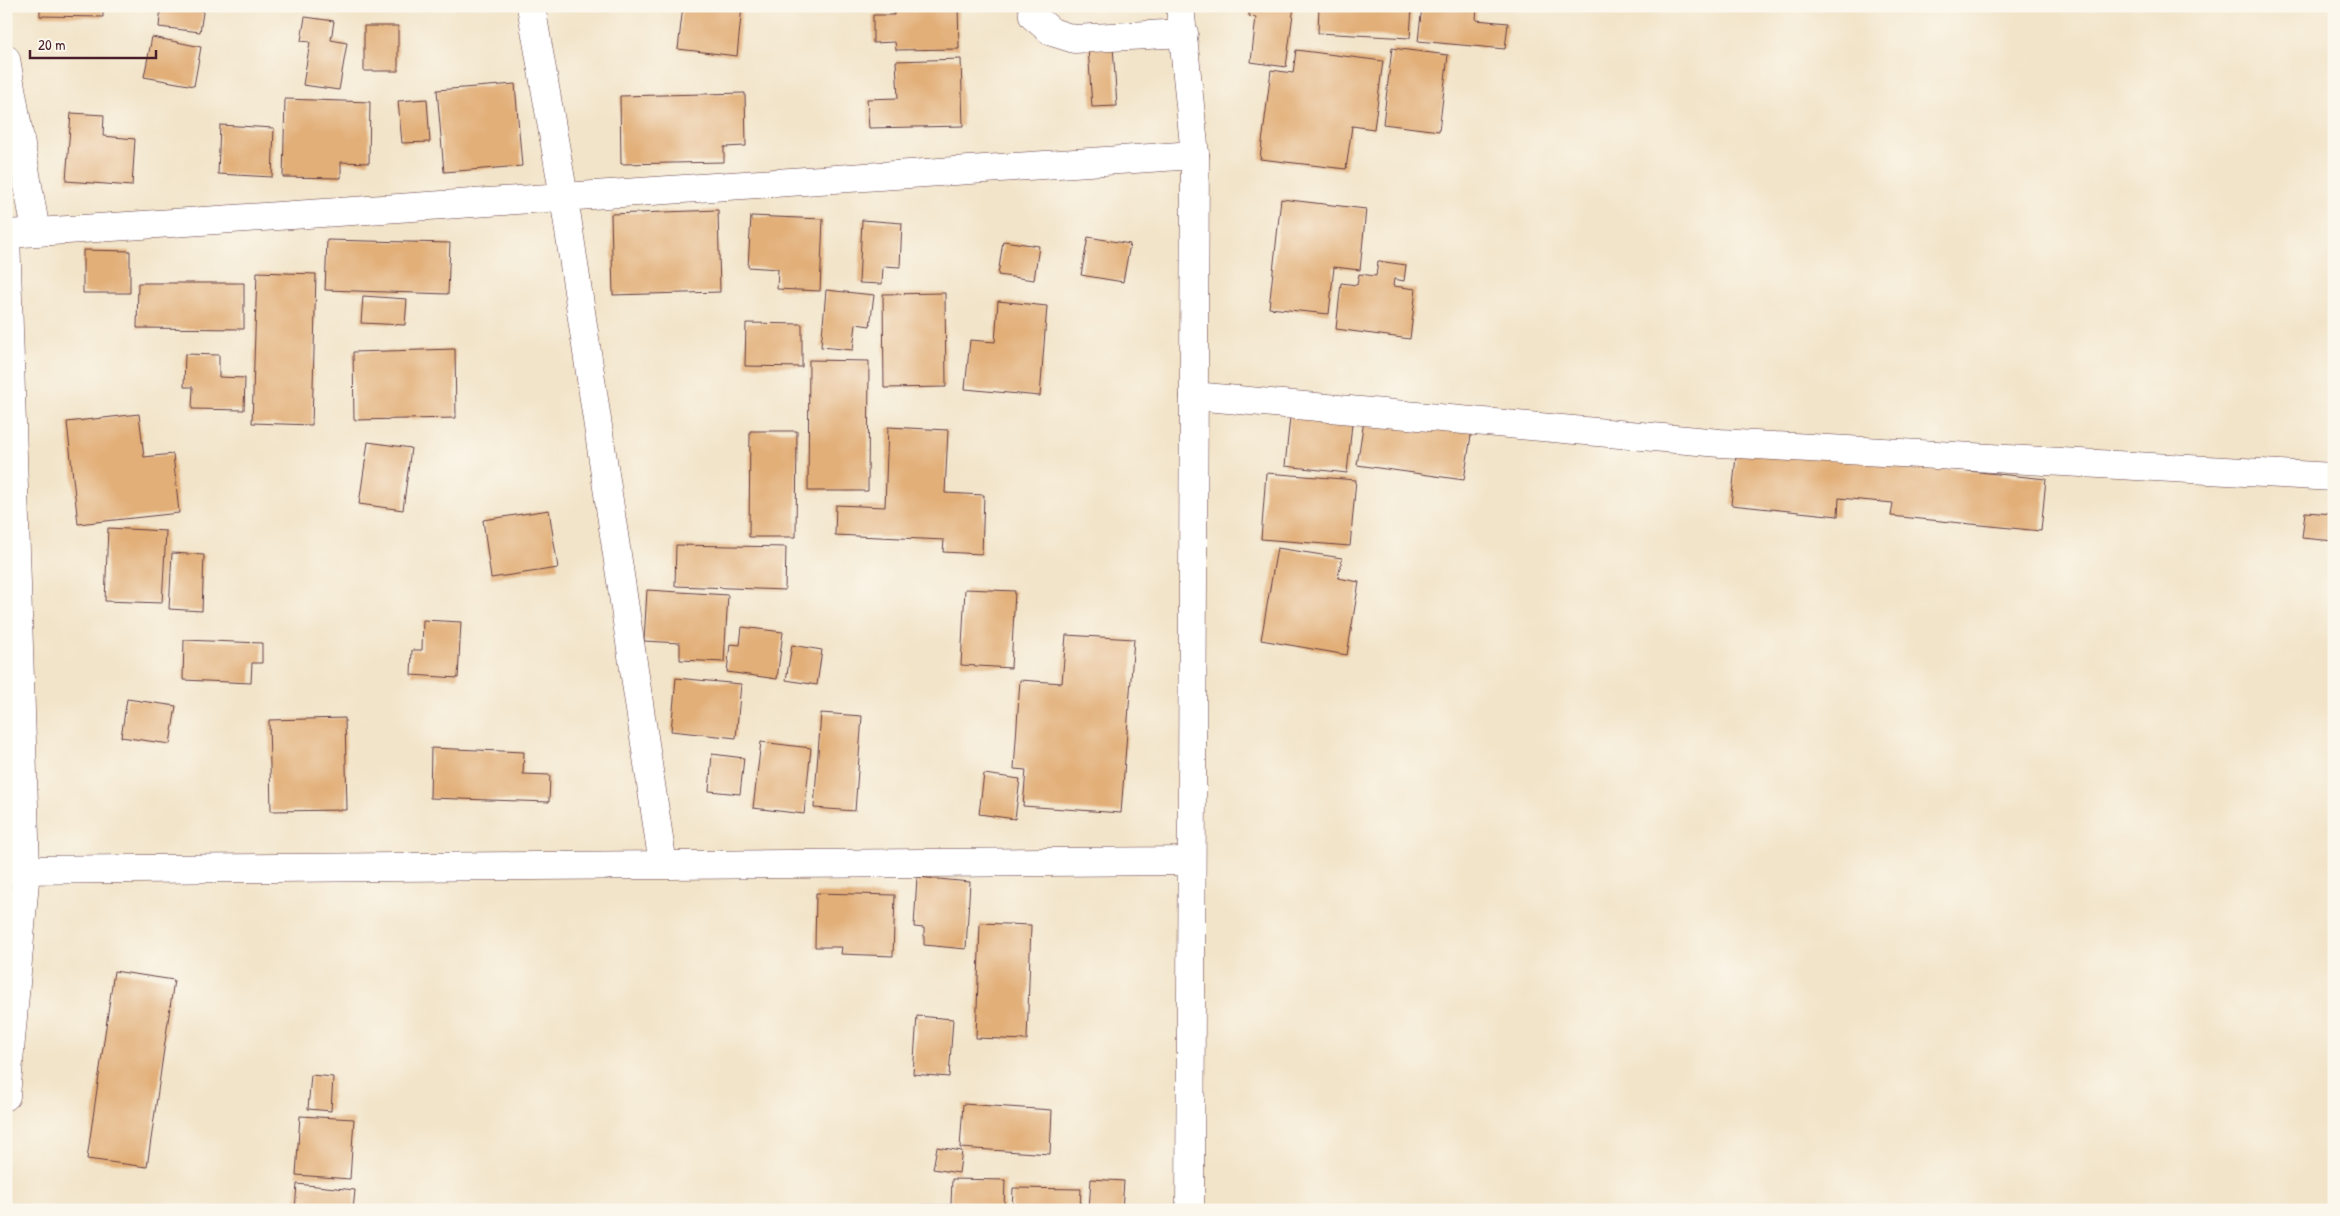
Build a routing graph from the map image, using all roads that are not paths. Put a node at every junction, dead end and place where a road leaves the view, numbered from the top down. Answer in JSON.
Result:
{"nodes":[{"id":1,"x":531,"y":6,"type":"edge"},
{"id":2,"x":1032,"y":6,"type":"edge"},
{"id":3,"x":1180,"y":6,"type":"edge"},
{"id":4,"x":1184,"y":33,"type":"junction"},
{"id":5,"x":6,"y":59,"type":"edge"},
{"id":6,"x":1195,"y":155,"type":"junction"},
{"id":7,"x":564,"y":197,"type":"junction"},
{"id":8,"x":36,"y":232,"type":"junction"},
{"id":9,"x":7,"y":234,"type":"edge"},
{"id":10,"x":1194,"y":396,"type":"junction"},
{"id":11,"x":2334,"y":478,"type":"edge"},
{"id":12,"x":1190,"y":861,"type":"junction"},
{"id":13,"x":663,"y":865,"type":"junction"},
{"id":14,"x":16,"y":870,"type":"edge"},
{"id":15,"x":6,"y":1096,"type":"edge"},
{"id":16,"x":1190,"y":1210,"type":"edge"}],
"edges":[{"from":1,"to":7,"type":"main road"},
{"from":2,"to":4,"type":"main road"},
{"from":3,"to":4,"type":"main road"},
{"from":4,"to":6,"type":"main road"},
{"from":5,"to":8,"type":"main road"},
{"from":6,"to":7,"type":"main road"},
{"from":6,"to":10,"type":"main road"},
{"from":7,"to":8,"type":"main road"},
{"from":7,"to":13,"type":"main road"},
{"from":8,"to":9,"type":"main road"},
{"from":9,"to":14,"type":"main road"},
{"from":10,"to":11,"type":"main road"},
{"from":10,"to":12,"type":"main road"},
{"from":12,"to":13,"type":"main road"},
{"from":12,"to":16,"type":"main road"},
{"from":13,"to":14,"type":"main road"},
{"from":14,"to":15,"type":"main road"}]}
